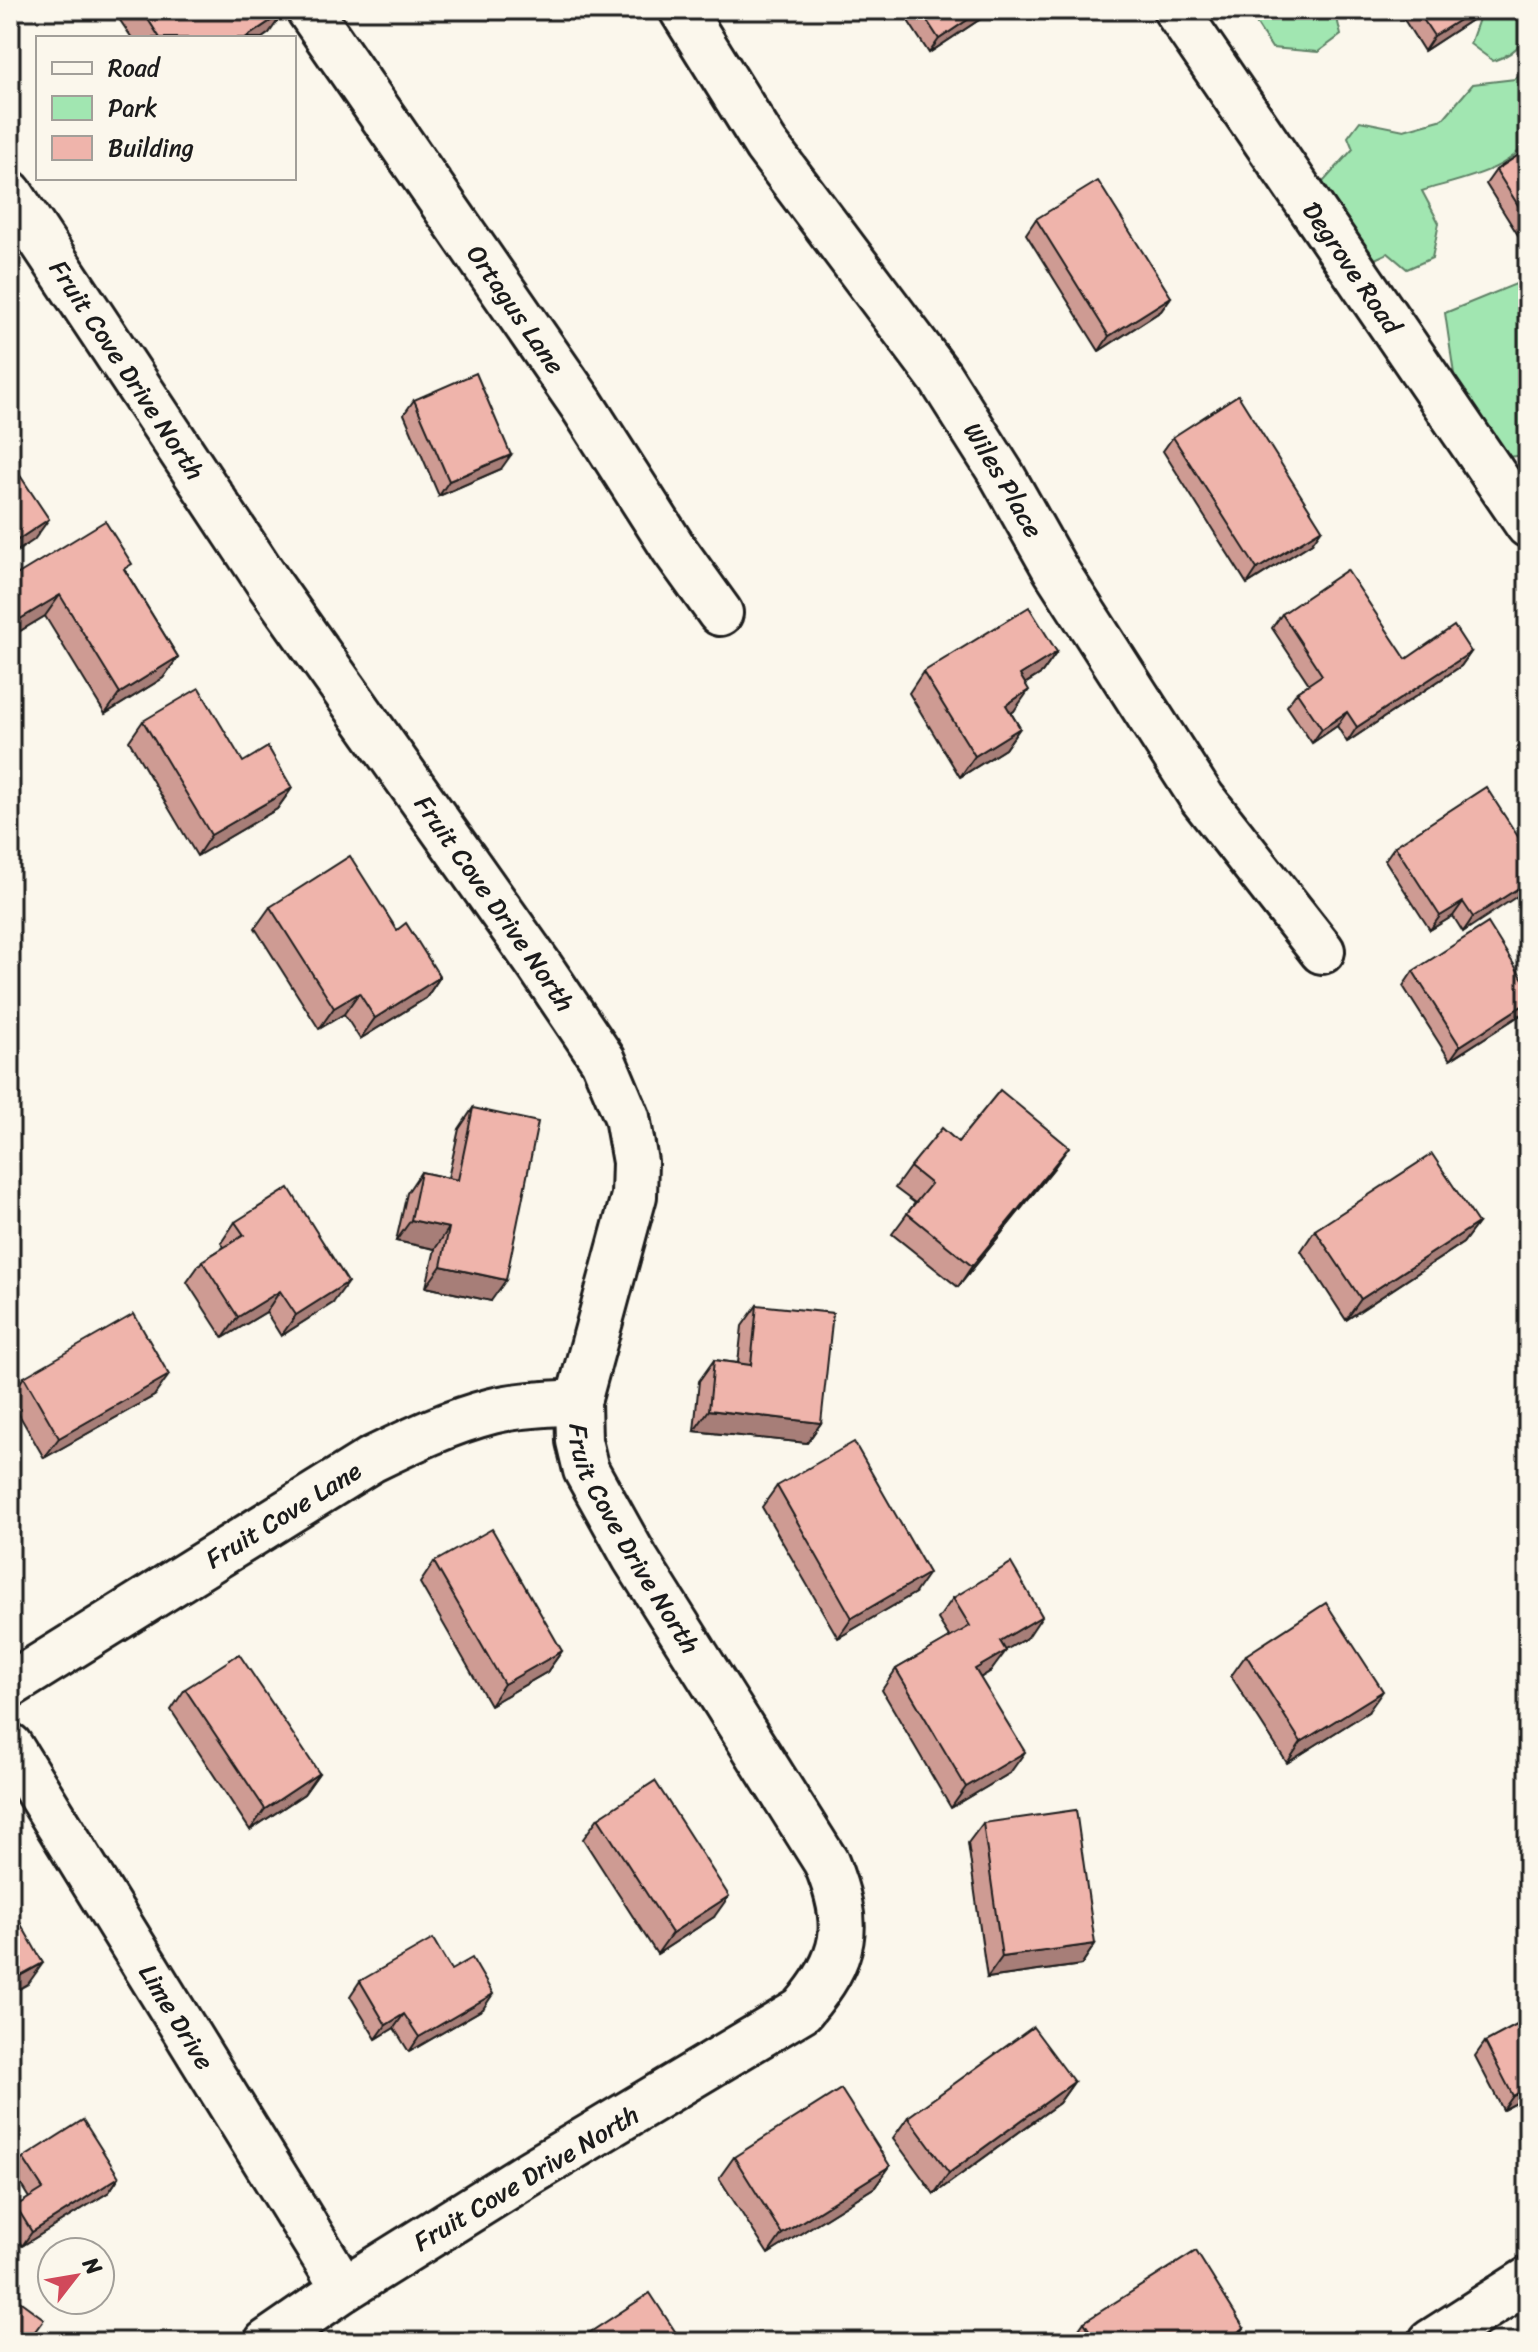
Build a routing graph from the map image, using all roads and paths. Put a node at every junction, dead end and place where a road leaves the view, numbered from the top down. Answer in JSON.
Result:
{"nodes":[{"id":1,"x":309,"y":10,"type":"edge"},
{"id":2,"x":682,"y":10,"type":"edge"},
{"id":3,"x":1176,"y":10,"type":"edge"},
{"id":4,"x":10,"y":193,"type":"edge"},
{"id":5,"x":1528,"y":525,"type":"edge"},
{"id":6,"x":720,"y":613,"type":"dead end"},
{"id":7,"x":1322,"y":951,"type":"dead end"},
{"id":8,"x":578,"y":1402,"type":"junction"},
{"id":9,"x":10,"y":1685,"type":"edge"},
{"id":10,"x":10,"y":1746,"type":"edge"},
{"id":11,"x":1528,"y":2280,"type":"edge"},
{"id":12,"x":344,"y":2289,"type":"junction"},
{"id":13,"x":267,"y":2342,"type":"edge"},
{"id":14,"x":1431,"y":2342,"type":"edge"}],
"edges":[{"from":1,"to":6,"type":"street","name":"Ortagus Lane"},
{"from":2,"to":7,"type":"street","name":"Wiles Place"},
{"from":3,"to":5,"type":"street","name":"Degrove Road"},
{"from":4,"to":8,"type":"street","name":"Fruit Cove Drive North"},
{"from":8,"to":9,"type":"street","name":"Fruit Cove Lane"},
{"from":8,"to":12,"type":"street","name":"Fruit Cove Drive North"},
{"from":10,"to":12,"type":"street","name":"Lime Drive"},
{"from":11,"to":14,"type":"street"},
{"from":12,"to":13,"type":"street","name":"Fruit Cove Drive North"}]}
